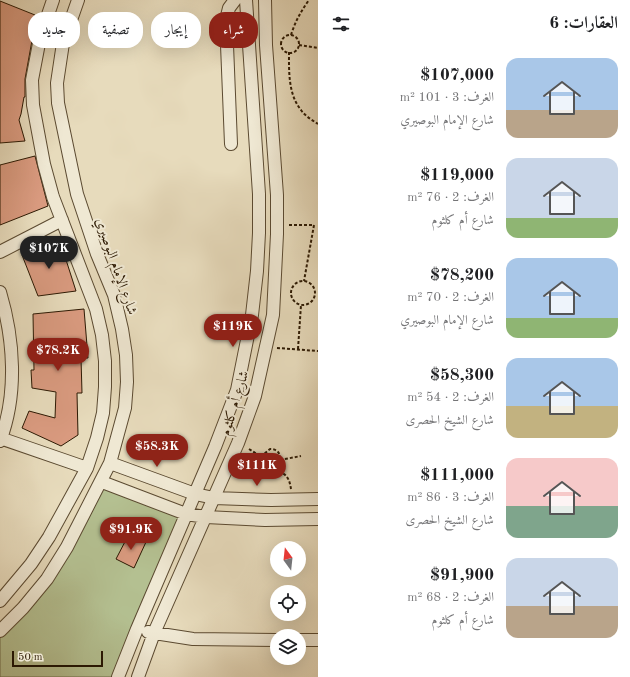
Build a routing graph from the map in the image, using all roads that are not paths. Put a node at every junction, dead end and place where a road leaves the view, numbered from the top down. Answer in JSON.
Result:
{"nodes":[{"id":1,"x":53,"y":0,"type":"edge"},
{"id":2,"x":78,"y":0,"type":"edge"},
{"id":3,"x":234,"y":0,"type":"edge"},
{"id":4,"x":246,"y":0,"type":"edge"},
{"id":5,"x":265,"y":0,"type":"edge"},
{"id":6,"x":231,"y":144,"type":"dead end"},
{"id":7,"x":62,"y":220,"type":"junction"},
{"id":8,"x":0,"y":252,"type":"edge"},
{"id":9,"x":106,"y":274,"type":"junction"},
{"id":10,"x":87,"y":285,"type":"junction"},
{"id":11,"x":0,"y":292,"type":"edge"},
{"id":12,"x":114,"y":295,"type":"junction"},
{"id":13,"x":94,"y":303,"type":"junction"},
{"id":14,"x":0,"y":439,"type":"edge"},
{"id":15,"x":110,"y":464,"type":"junction"},
{"id":16,"x":86,"y":468,"type":"junction"},
{"id":17,"x":102,"y":482,"type":"junction"},
{"id":18,"x":195,"y":494,"type":"junction"},
{"id":19,"x":214,"y":498,"type":"junction"},
{"id":20,"x":318,"y":499,"type":"edge"},
{"id":21,"x":186,"y":514,"type":"junction"},
{"id":22,"x":206,"y":517,"type":"junction"},
{"id":23,"x":318,"y":519,"type":"edge"},
{"id":24,"x":0,"y":601,"type":"edge"},
{"id":25,"x":137,"y":629,"type":"junction"},
{"id":26,"x":0,"y":631,"type":"edge"},
{"id":27,"x":154,"y":633,"type":"junction"},
{"id":28,"x":270,"y":640,"type":"edge"},
{"id":29,"x":306,"y":640,"type":"edge"},
{"id":30,"x":318,"y":640,"type":"edge"},
{"id":31,"x":118,"y":677,"type":"edge"},
{"id":32,"x":138,"y":677,"type":"edge"}],
"edges":[{"from":1,"to":7,"type":"street"},
{"from":2,"to":9,"type":"street","name":"شارع الإمام البوصيري"},
{"from":3,"to":6,"type":"street"},
{"from":4,"to":18,"type":"street","name":"شارع أم كلثوم"},
{"from":5,"to":19,"type":"street","name":"شارع أم كلثوم"},
{"from":7,"to":8,"type":"street"},
{"from":7,"to":10,"type":"street"},
{"from":9,"to":10,"type":"street"},
{"from":9,"to":12,"type":"street","name":"شارع الإمام البوصيري"},
{"from":10,"to":13,"type":"street"},
{"from":11,"to":14,"type":"street"},
{"from":12,"to":13,"type":"street"},
{"from":12,"to":15,"type":"street","name":"شارع الإمام البوصيري"},
{"from":13,"to":16,"type":"street"},
{"from":14,"to":16,"type":"street"},
{"from":15,"to":17,"type":"street","name":"شارع الإمام البوصيري"},
{"from":15,"to":18,"type":"street"},
{"from":16,"to":24,"type":"street"},
{"from":17,"to":21,"type":"street"},
{"from":17,"to":26,"type":"street","name":"شارع الإمام البوصيري"},
{"from":18,"to":19,"type":"street"},
{"from":18,"to":21,"type":"street","name":"شارع أم كلثوم"},
{"from":19,"to":20,"type":"street"},
{"from":19,"to":22,"type":"street","name":"شارع أم كلثوم"},
{"from":21,"to":22,"type":"street"},
{"from":21,"to":25,"type":"street","name":"شارع أم كلثوم"},
{"from":22,"to":23,"type":"street"},
{"from":22,"to":27,"type":"street","name":"شارع أم كلثوم"},
{"from":25,"to":27,"type":"street"},
{"from":25,"to":31,"type":"street","name":"شارع أم كلثوم"},
{"from":27,"to":28,"type":"street"},
{"from":27,"to":32,"type":"street","name":"شارع أم كلثوم"},
{"from":29,"to":30,"type":"street"}]}
